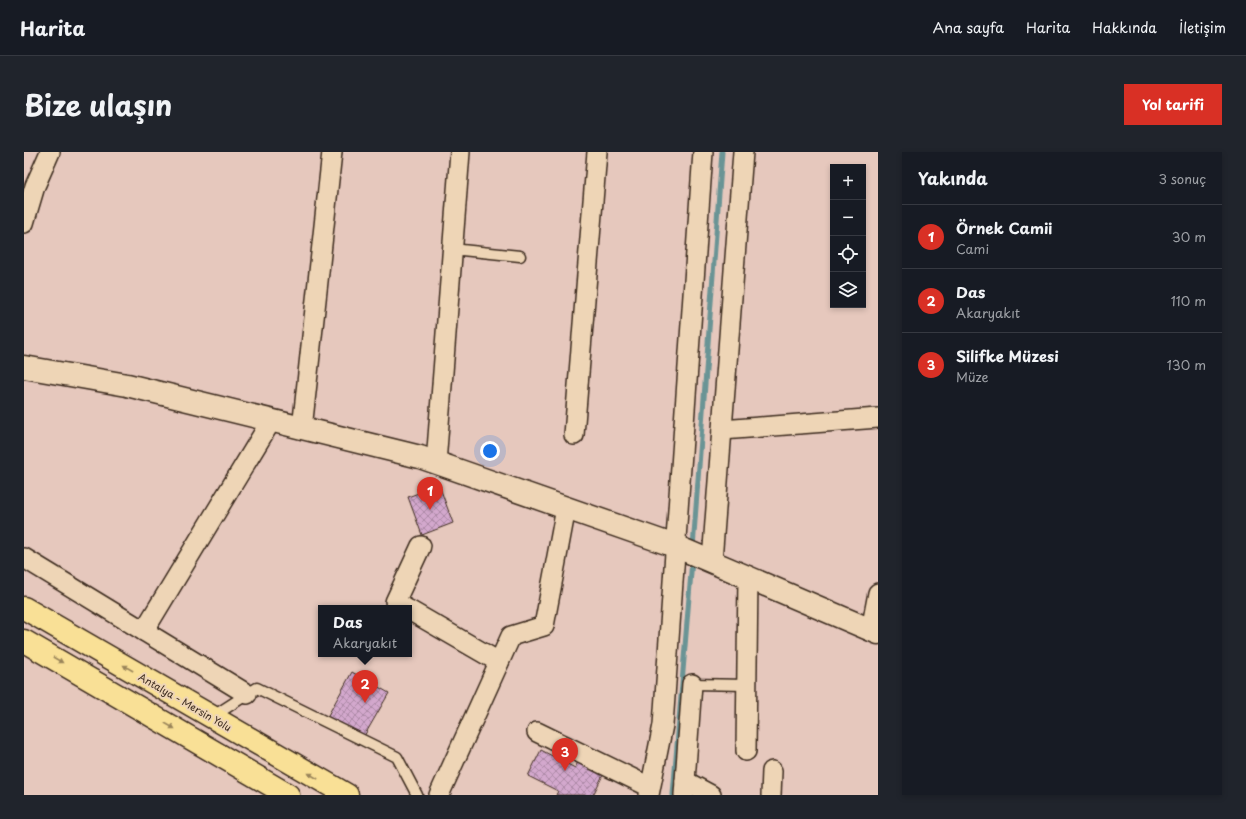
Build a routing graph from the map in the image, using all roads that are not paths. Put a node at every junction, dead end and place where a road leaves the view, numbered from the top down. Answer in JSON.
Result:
{"nodes":[{"id":1,"x":50,"y":152,"type":"edge"},
{"id":2,"x":332,"y":152,"type":"edge"},
{"id":3,"x":460,"y":152,"type":"edge"},
{"id":4,"x":597,"y":152,"type":"edge"},
{"id":5,"x":703,"y":152,"type":"edge"},
{"id":6,"x":743,"y":152,"type":"edge"},
{"id":7,"x":24,"y":223,"type":"edge"},
{"id":8,"x":452,"y":249,"type":"junction"},
{"id":9,"x":520,"y":256,"type":"dead end"},
{"id":10,"x":24,"y":367,"type":"edge"},
{"id":11,"x":878,"y":418,"type":"edge"},
{"id":12,"x":272,"y":421,"type":"junction"},
{"id":13,"x":302,"y":429,"type":"junction"},
{"id":14,"x":722,"y":430,"type":"junction"},
{"id":15,"x":574,"y":435,"type":"dead end"},
{"id":16,"x":436,"y":463,"type":"junction"},
{"id":17,"x":566,"y":508,"type":"junction"},
{"id":18,"x":421,"y":546,"type":"dead end"},
{"id":19,"x":675,"y":546,"type":"junction"},
{"id":20,"x":24,"y":558,"type":"edge"},
{"id":21,"x":712,"y":561,"type":"junction"},
{"id":22,"x":748,"y":576,"type":"junction"},
{"id":23,"x":878,"y":593,"type":"edge"},
{"id":24,"x":400,"y":605,"type":"edge"},
{"id":25,"x":24,"y":608,"type":"edge"},
{"id":26,"x":412,"y":612,"type":"edge"},
{"id":27,"x":144,"y":631,"type":"junction"},
{"id":28,"x":875,"y":631,"type":"edge"},
{"id":29,"x":24,"y":641,"type":"edge"},
{"id":30,"x":499,"y":662,"type":"junction"},
{"id":31,"x":692,"y":684,"type":"joint"},
{"id":32,"x":747,"y":685,"type":"junction"},
{"id":33,"x":247,"y":694,"type":"junction"},
{"id":34,"x":212,"y":717,"type":"junction"},
{"id":35,"x":537,"y":732,"type":"dead end"},
{"id":36,"x":746,"y":751,"type":"dead end"},
{"id":37,"x":772,"y":771,"type":"dead end"},
{"id":38,"x":685,"y":788,"type":"edge"},
{"id":39,"x":649,"y":791,"type":"edge"},
{"id":40,"x":288,"y":795,"type":"edge"},
{"id":41,"x":347,"y":795,"type":"edge"},
{"id":42,"x":417,"y":795,"type":"edge"},
{"id":43,"x":439,"y":795,"type":"edge"},
{"id":44,"x":711,"y":795,"type":"edge"},
{"id":45,"x":771,"y":795,"type":"edge"}],
"edges":[{"from":1,"to":7,"type":"street"},
{"from":2,"to":13,"type":"street"},
{"from":3,"to":8,"type":"street"},
{"from":4,"to":15,"type":"street"},
{"from":5,"to":19,"type":"street"},
{"from":6,"to":14,"type":"street"},
{"from":8,"to":9,"type":"lane"},
{"from":8,"to":16,"type":"street"},
{"from":10,"to":12,"type":"street"},
{"from":11,"to":14,"type":"street"},
{"from":12,"to":13,"type":"street"},
{"from":12,"to":27,"type":"street"},
{"from":13,"to":16,"type":"street"},
{"from":14,"to":21,"type":"street"},
{"from":16,"to":17,"type":"street"},
{"from":17,"to":19,"type":"street"},
{"from":17,"to":30,"type":"street"},
{"from":18,"to":24,"type":"street"},
{"from":19,"to":21,"type":"street"},
{"from":19,"to":39,"type":"street"},
{"from":20,"to":27,"type":"street"},
{"from":21,"to":22,"type":"street"},
{"from":22,"to":28,"type":"street"},
{"from":22,"to":32,"type":"street"},
{"from":23,"to":28,"type":"street"},
{"from":34,"to":25,"type":"highway","name":"Antalya - Mersin Yolu","one_way":true},
{"from":26,"to":30,"type":"street"},
{"from":27,"to":33,"type":"street"},
{"from":29,"to":40,"type":"highway","one_way":true},
{"from":30,"to":43,"type":"street"},
{"from":31,"to":32,"type":"lane"},
{"from":31,"to":38,"type":"street"},
{"from":32,"to":36,"type":"street"},
{"from":33,"to":34,"type":"lane"},
{"from":33,"to":42,"type":"lane"},
{"from":41,"to":34,"type":"highway","name":"Antalya - Mersin Yolu","one_way":true},
{"from":35,"to":39,"type":"street"},
{"from":37,"to":45,"type":"street"},
{"from":38,"to":44,"type":"street"}]}
